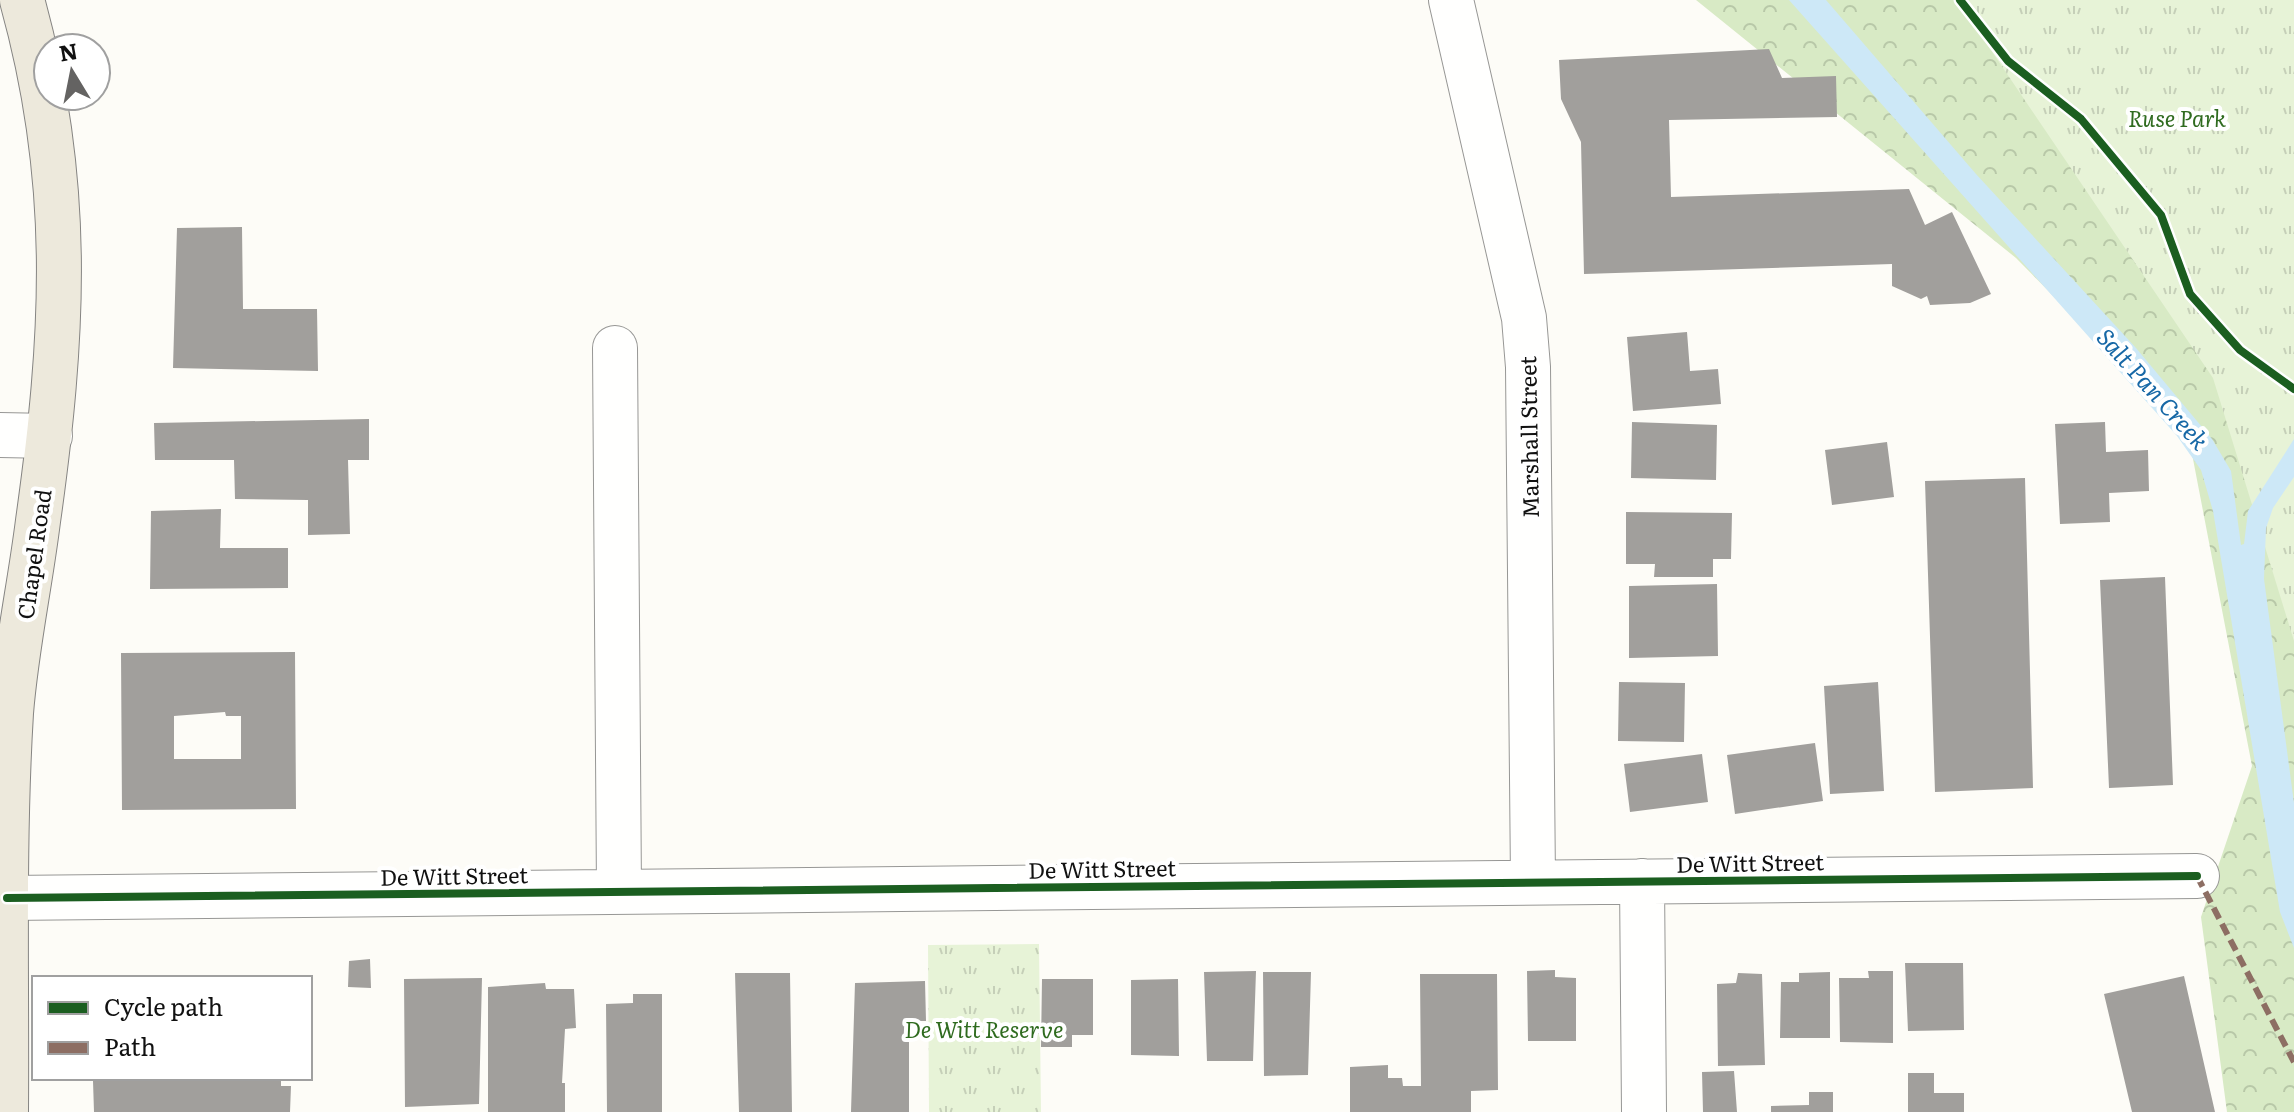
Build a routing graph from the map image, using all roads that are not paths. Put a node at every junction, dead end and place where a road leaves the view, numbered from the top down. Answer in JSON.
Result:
{"nodes":[{"id":1,"x":22,"y":0,"type":"edge"},
{"id":2,"x":1451,"y":0,"type":"edge"},
{"id":3,"x":615,"y":348,"type":"dead end"},
{"id":4,"x":0,"y":435,"type":"edge"},
{"id":5,"x":50,"y":436,"type":"junction"},
{"id":6,"x":2197,"y":876,"type":"dead end"},
{"id":7,"x":1533,"y":881,"type":"junction"},
{"id":8,"x":1642,"y":881,"type":"junction"},
{"id":9,"x":619,"y":891,"type":"junction"},
{"id":10,"x":7,"y":898,"type":"junction"},
{"id":11,"x":6,"y":1112,"type":"edge"},
{"id":12,"x":1644,"y":1112,"type":"edge"}],
"edges":[{"from":1,"to":5,"type":"main road","name":"Chapel Road"},
{"from":2,"to":7,"type":"street","name":"Marshall Street"},
{"from":3,"to":9,"type":"street"},
{"from":4,"to":5,"type":"street"},
{"from":5,"to":10,"type":"main road","name":"Chapel Road"},
{"from":6,"to":8,"type":"street","name":"De Witt Street"},
{"from":7,"to":8,"type":"street","name":"De Witt Street"},
{"from":7,"to":9,"type":"street","name":"De Witt Street"},
{"from":8,"to":12,"type":"street"},
{"from":9,"to":10,"type":"street","name":"De Witt Street"},
{"from":10,"to":11,"type":"main road","name":"Chapel Road"}]}
